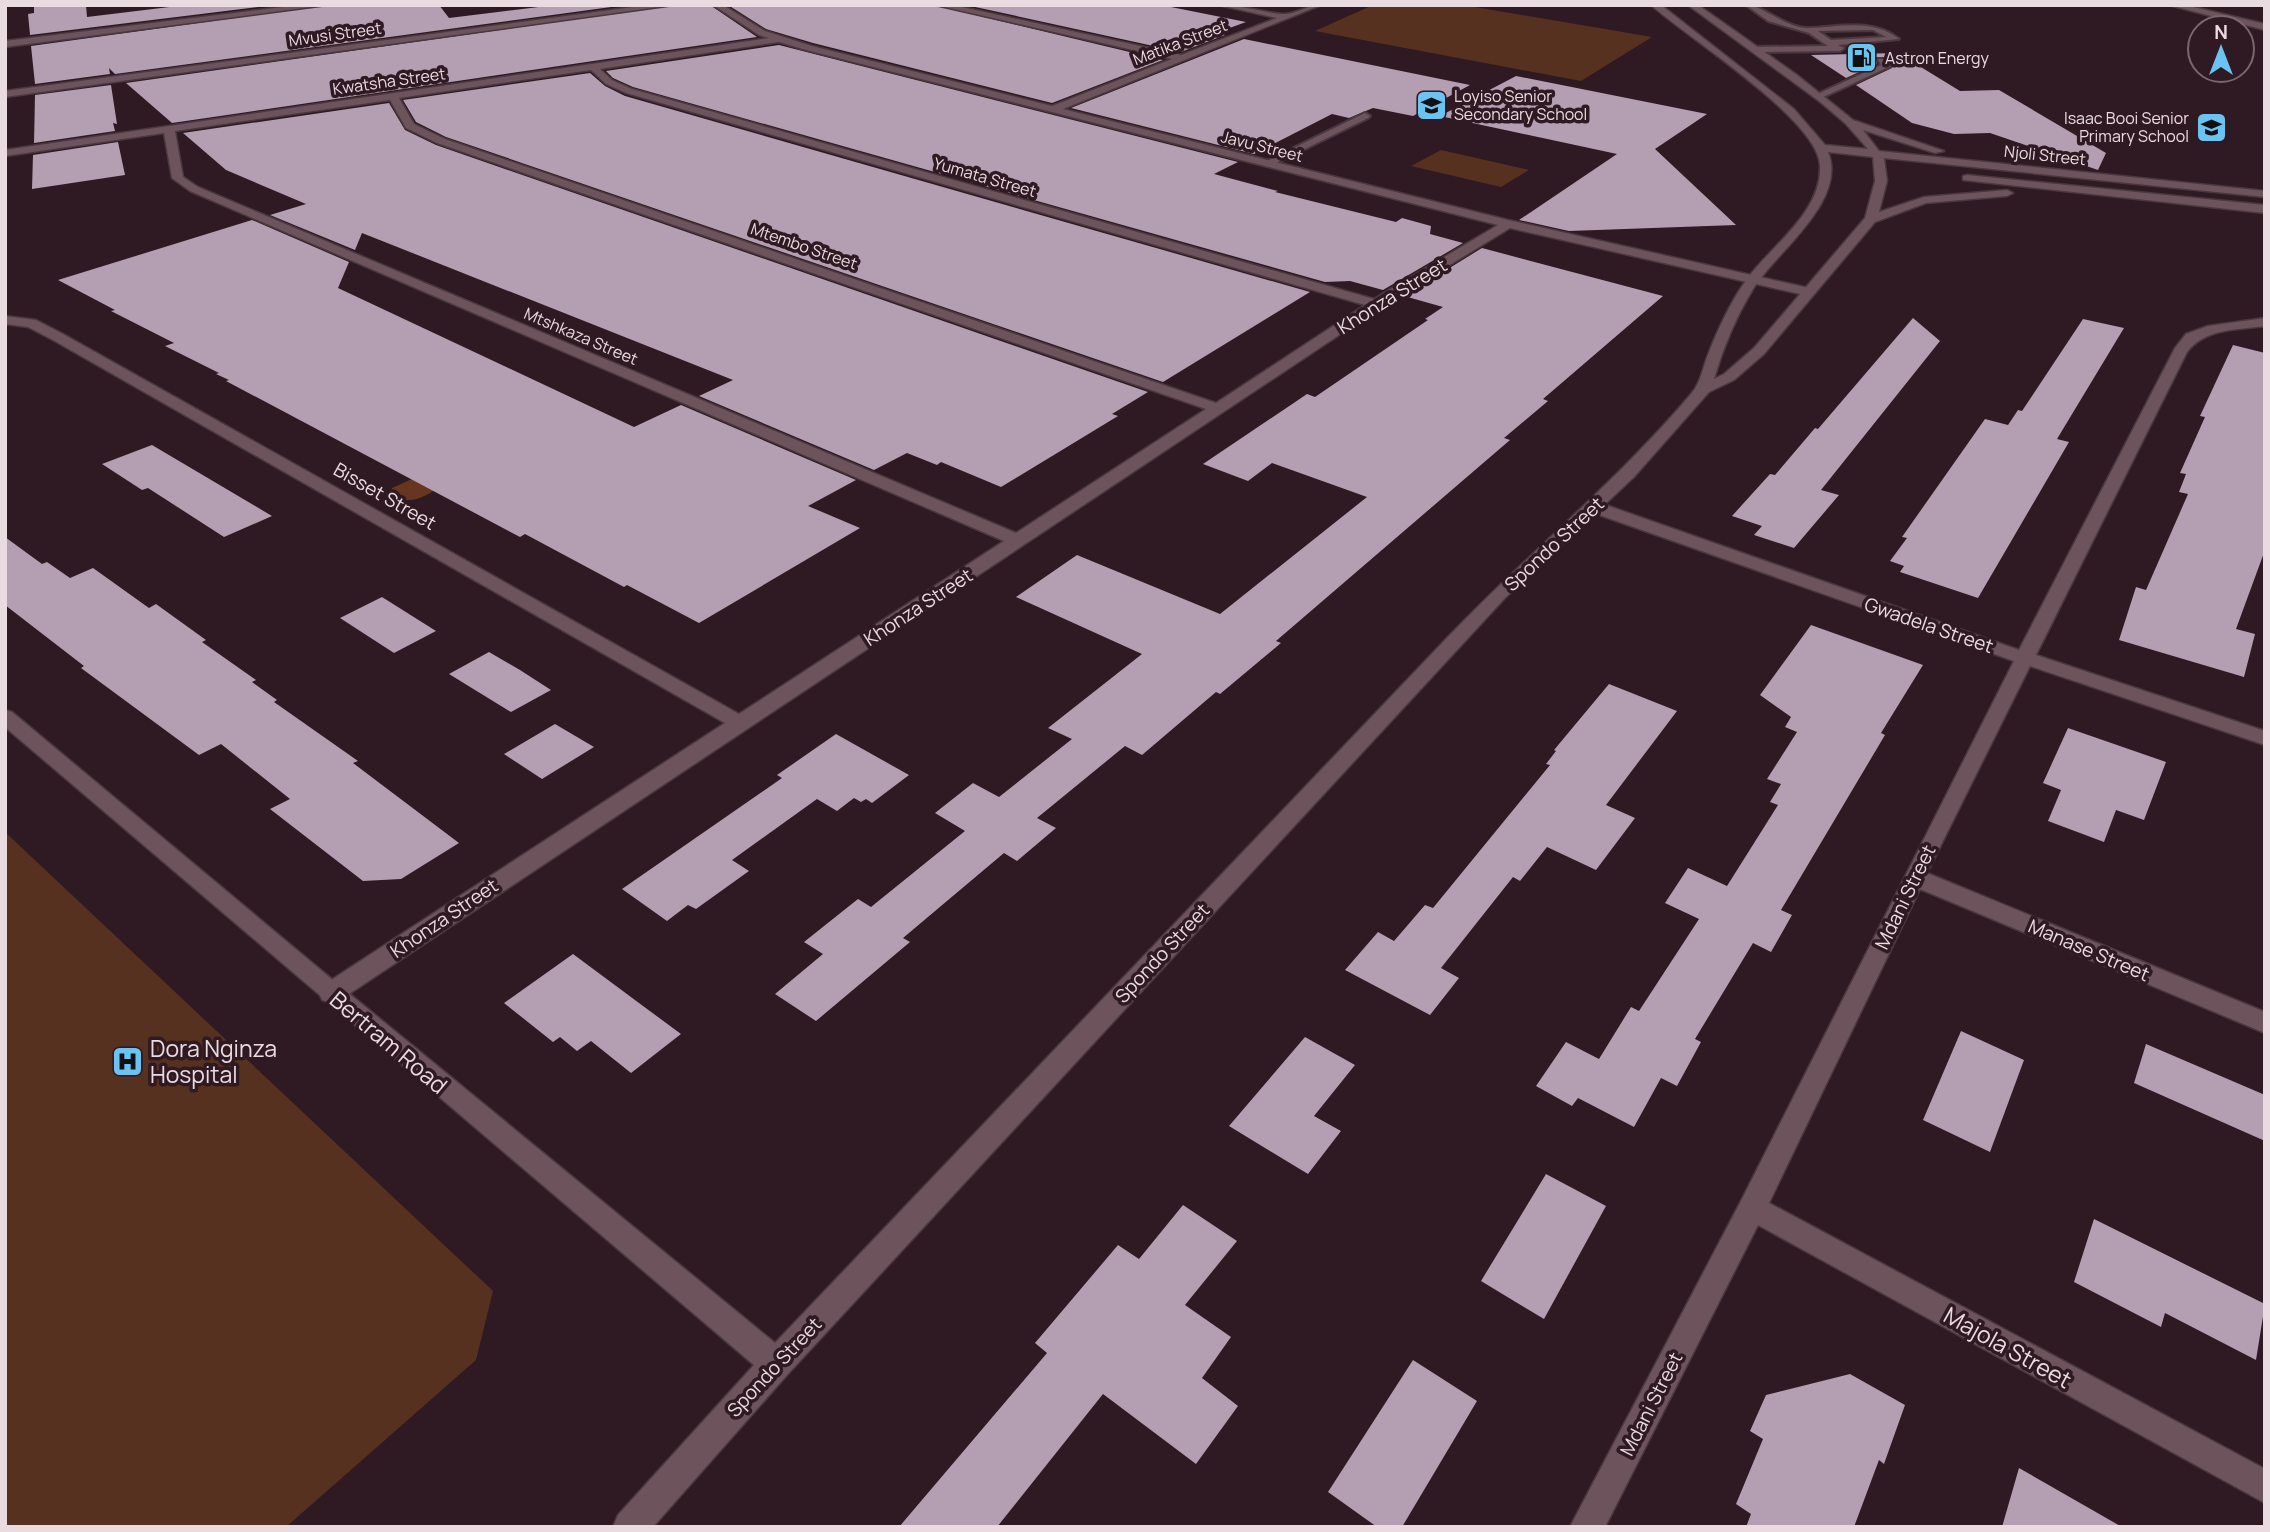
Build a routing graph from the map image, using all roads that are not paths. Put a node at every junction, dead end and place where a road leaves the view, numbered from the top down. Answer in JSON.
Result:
{"nodes":[{"id":1,"x":322,"y":5,"type":"edge"},
{"id":2,"x":669,"y":5,"type":"edge"},
{"id":3,"x":717,"y":5,"type":"edge"},
{"id":4,"x":940,"y":5,"type":"edge"},
{"id":5,"x":1223,"y":5,"type":"edge"},
{"id":6,"x":1317,"y":5,"type":"edge"},
{"id":7,"x":1655,"y":5,"type":"edge"},
{"id":8,"x":1692,"y":5,"type":"edge"},
{"id":9,"x":1750,"y":5,"type":"edge"},
{"id":10,"x":2173,"y":5,"type":"edge"},
{"id":11,"x":2204,"y":5,"type":"edge"},
{"id":12,"x":2188,"y":9,"type":"junction"},
{"id":13,"x":1286,"y":17,"type":"junction"},
{"id":14,"x":2265,"y":27,"type":"edge"},
{"id":15,"x":1812,"y":31,"type":"junction"},
{"id":16,"x":778,"y":39,"type":"junction"},
{"id":17,"x":5,"y":44,"type":"edge"},
{"id":18,"x":1834,"y":45,"type":"junction"},
{"id":19,"x":1754,"y":49,"type":"junction"},
{"id":20,"x":1863,"y":50,"type":"dead end"},
{"id":21,"x":1181,"y":58,"type":"junction"},
{"id":22,"x":1881,"y":61,"type":"dead end"},
{"id":23,"x":593,"y":67,"type":"junction"},
{"id":24,"x":5,"y":94,"type":"edge"},
{"id":25,"x":393,"y":96,"type":"junction"},
{"id":26,"x":1818,"y":96,"type":"junction"},
{"id":27,"x":1054,"y":109,"type":"junction"},
{"id":28,"x":1365,"y":116,"type":"dead end"},
{"id":29,"x":1847,"y":122,"type":"junction"},
{"id":30,"x":169,"y":129,"type":"junction"},
{"id":31,"x":1822,"y":148,"type":"junction"},
{"id":32,"x":5,"y":153,"type":"edge"},
{"id":33,"x":1877,"y":154,"type":"junction"},
{"id":34,"x":1268,"y":163,"type":"junction"},
{"id":35,"x":2003,"y":167,"type":"junction"},
{"id":36,"x":1876,"y":168,"type":"junction"},
{"id":37,"x":1895,"y":170,"type":"dead end"},
{"id":38,"x":1948,"y":176,"type":"dead end"},
{"id":39,"x":2082,"y":190,"type":"junction"},
{"id":40,"x":2265,"y":194,"type":"edge"},
{"id":41,"x":2265,"y":209,"type":"edge"},
{"id":42,"x":1871,"y":219,"type":"junction"},
{"id":43,"x":1508,"y":224,"type":"junction"},
{"id":44,"x":1753,"y":279,"type":"junction"},
{"id":45,"x":1809,"y":292,"type":"junction"},
{"id":46,"x":1376,"y":304,"type":"junction"},
{"id":47,"x":5,"y":320,"type":"edge"},
{"id":48,"x":2265,"y":322,"type":"edge"},
{"id":49,"x":1704,"y":390,"type":"junction"},
{"id":50,"x":1220,"y":409,"type":"junction"},
{"id":51,"x":1594,"y":507,"type":"junction"},
{"id":52,"x":1019,"y":541,"type":"junction"},
{"id":53,"x":2025,"y":658,"type":"junction"},
{"id":54,"x":5,"y":716,"type":"edge"},
{"id":55,"x":738,"y":723,"type":"junction"},
{"id":56,"x":2265,"y":738,"type":"edge"},
{"id":57,"x":1914,"y":877,"type":"junction"},
{"id":58,"x":331,"y":993,"type":"junction"},
{"id":59,"x":2265,"y":1023,"type":"edge"},
{"id":60,"x":1752,"y":1208,"type":"junction"},
{"id":61,"x":776,"y":1364,"type":"junction"},
{"id":62,"x":2265,"y":1487,"type":"edge"},
{"id":63,"x":630,"y":1527,"type":"edge"},
{"id":64,"x":1587,"y":1527,"type":"edge"}],
"edges":[{"from":1,"to":17,"type":"street"},
{"from":2,"to":24,"type":"street","name":"Mvusi Street"},
{"from":3,"to":16,"type":"street","name":"Javu Street"},
{"from":4,"to":21,"type":"street"},
{"from":5,"to":13,"type":"street"},
{"from":6,"to":13,"type":"street","name":"Matika Street"},
{"from":7,"to":31,"type":"street","name":"Spondo Street"},
{"from":8,"to":19,"type":"street","name":"Spondo Street"},
{"from":9,"to":15,"type":"lane"},
{"from":10,"to":12,"type":"street"},
{"from":11,"to":12,"type":"street"},
{"from":12,"to":14,"type":"street"},
{"from":13,"to":21,"type":"street","name":"Matika Street"},
{"from":15,"to":18,"type":"lane"},
{"from":15,"to":18,"type":"lane"},
{"from":16,"to":23,"type":"street","name":"Kwatsha Street"},
{"from":16,"to":27,"type":"street","name":"Javu Street"},
{"from":18,"to":19,"type":"lane"},
{"from":18,"to":20,"type":"lane"},
{"from":19,"to":26,"type":"street","name":"Spondo Street"},
{"from":21,"to":27,"type":"street","name":"Matika Street"},
{"from":22,"to":26,"type":"lane"},
{"from":23,"to":25,"type":"street","name":"Kwatsha Street"},
{"from":23,"to":46,"type":"street","name":"Yumata Street"},
{"from":25,"to":30,"type":"street","name":"Kwatsha Street"},
{"from":25,"to":50,"type":"street","name":"Mtembo Street"},
{"from":26,"to":29,"type":"street","name":"Spondo Street"},
{"from":27,"to":34,"type":"street","name":"Javu Street"},
{"from":28,"to":34,"type":"lane"},
{"from":29,"to":33,"type":"street","name":"Spondo Street"},
{"from":29,"to":35,"type":"street"},
{"from":30,"to":32,"type":"street","name":"Kwatsha Street"},
{"from":30,"to":52,"type":"street","name":"Mtshkaza Street"},
{"from":31,"to":33,"type":"street","name":"Njoli Street"},
{"from":31,"to":44,"type":"street","name":"Spondo Street"},
{"from":33,"to":35,"type":"street","name":"Njoli Street"},
{"from":33,"to":36,"type":"street","name":"Spondo Street"},
{"from":34,"to":43,"type":"street","name":"Javu Street"},
{"from":35,"to":40,"type":"street","name":"Njoli Street"},
{"from":36,"to":37,"type":"street"},
{"from":36,"to":42,"type":"street","name":"Spondo Street"},
{"from":38,"to":39,"type":"street","name":"Njoli Street"},
{"from":39,"to":41,"type":"street","name":"Njoli Street"},
{"from":39,"to":42,"type":"street"},
{"from":42,"to":45,"type":"street","name":"Spondo Street"},
{"from":43,"to":44,"type":"street","name":"Javu Street"},
{"from":43,"to":46,"type":"street","name":"Khonza Street"},
{"from":44,"to":45,"type":"street","name":"Javu Street"},
{"from":44,"to":49,"type":"street","name":"Spondo Street"},
{"from":45,"to":49,"type":"street","name":"Spondo Street"},
{"from":46,"to":50,"type":"street","name":"Khonza Street"},
{"from":47,"to":55,"type":"street","name":"Bisset Street"},
{"from":48,"to":53,"type":"street","name":"Mdani Street"},
{"from":49,"to":51,"type":"street","name":"Spondo Street"},
{"from":50,"to":52,"type":"street","name":"Khonza Street"},
{"from":51,"to":53,"type":"street","name":"Gwadela Street"},
{"from":51,"to":61,"type":"street","name":"Spondo Street"},
{"from":52,"to":55,"type":"street","name":"Khonza Street"},
{"from":53,"to":56,"type":"street","name":"Gwadela Street"},
{"from":53,"to":57,"type":"street","name":"Mdani Street"},
{"from":54,"to":58,"type":"street","name":"Bertram Road"},
{"from":55,"to":58,"type":"street","name":"Khonza Street"},
{"from":57,"to":59,"type":"street","name":"Manase Street"},
{"from":57,"to":60,"type":"street","name":"Mdani Street"},
{"from":58,"to":61,"type":"street","name":"Bertram Road"},
{"from":60,"to":62,"type":"street","name":"Majola Street"},
{"from":60,"to":64,"type":"street","name":"Mdani Street"},
{"from":61,"to":63,"type":"street","name":"Spondo Street"}]}
